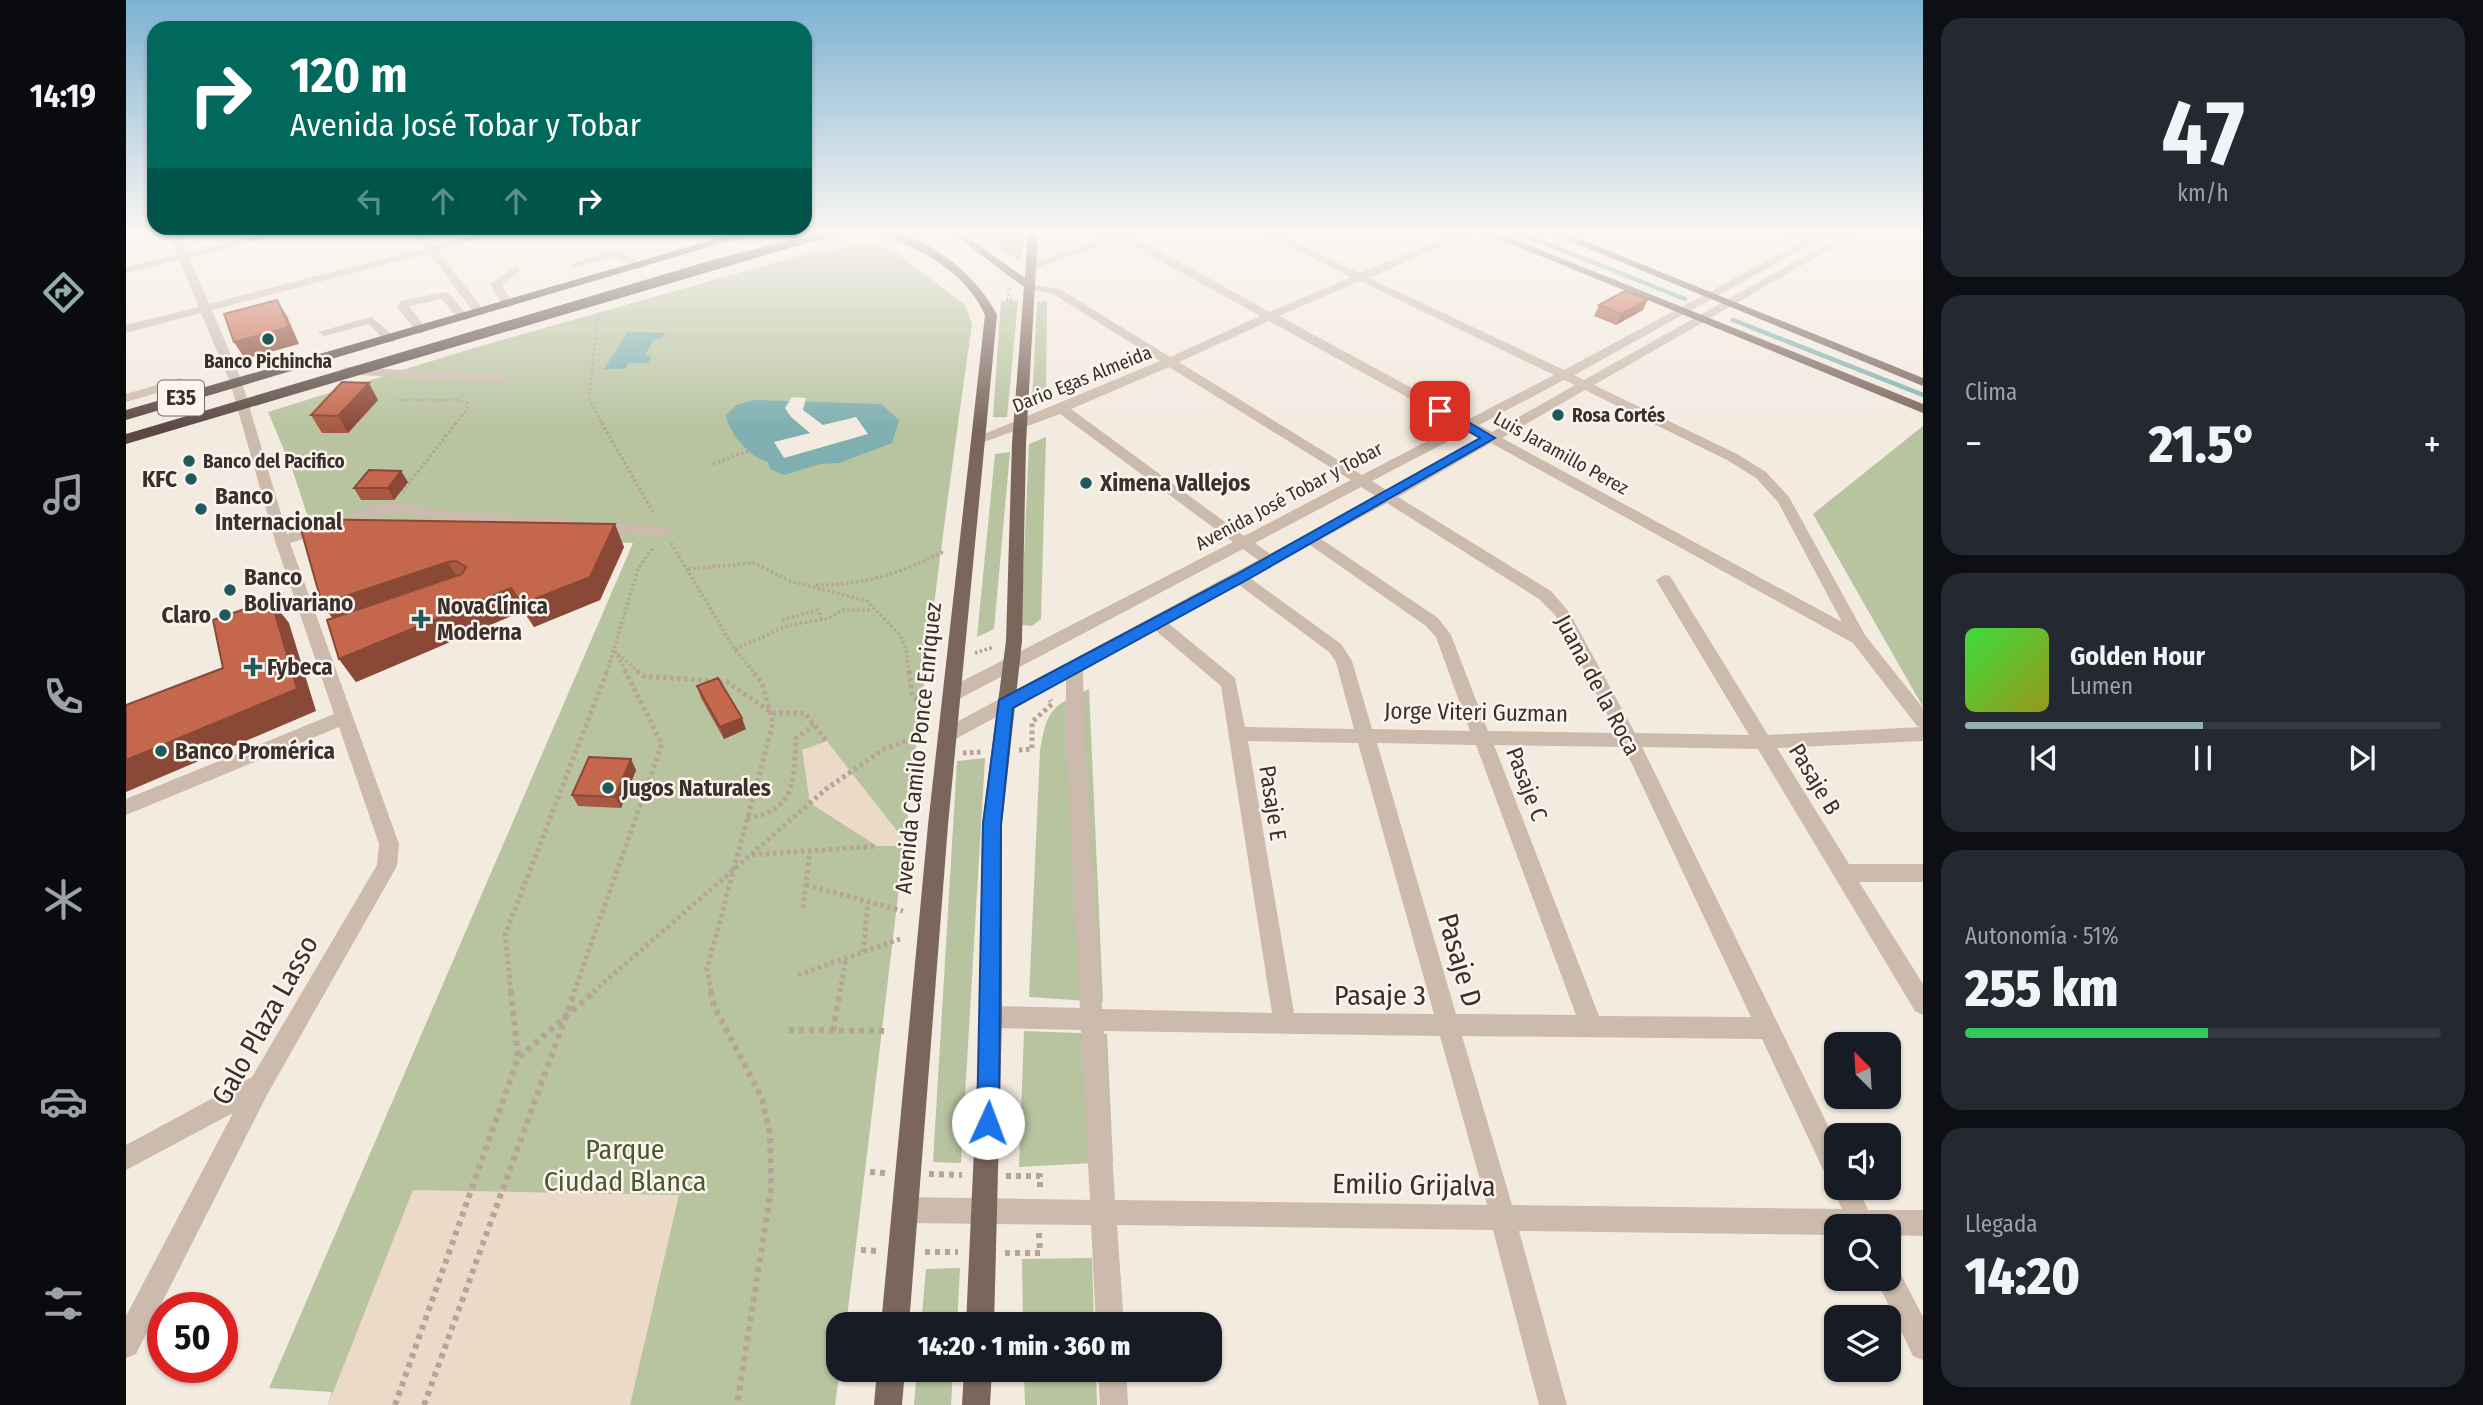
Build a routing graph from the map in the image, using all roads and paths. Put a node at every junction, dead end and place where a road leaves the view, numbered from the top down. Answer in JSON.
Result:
{"nodes":[{"id":1,"x":201,"y":298,"type":"edge"},
{"id":2,"x":245,"y":298,"type":"edge"},
{"id":3,"x":432,"y":298,"type":"edge"},
{"id":4,"x":447,"y":298,"type":"edge"},
{"id":5,"x":469,"y":298,"type":"edge"},
{"id":6,"x":504,"y":298,"type":"edge"},
{"id":7,"x":534,"y":298,"type":"edge"},
{"id":8,"x":605,"y":298,"type":"edge"},
{"id":9,"x":985,"y":298,"type":"edge"},
{"id":10,"x":1029,"y":298,"type":"edge"},
{"id":11,"x":1067,"y":298,"type":"edge"},
{"id":12,"x":1237,"y":298,"type":"edge"},
{"id":13,"x":1313,"y":298,"type":"edge"},
{"id":14,"x":1401,"y":298,"type":"edge"},
{"id":15,"x":1650,"y":298,"type":"edge"},
{"id":16,"x":1701,"y":298,"type":"edge"},
{"id":17,"x":1720,"y":298,"type":"edge"},
{"id":18,"x":1735,"y":298,"type":"edge"},
{"id":19,"x":600,"y":299,"type":"junction"},
{"id":20,"x":1729,"y":301,"type":"junction"},
{"id":21,"x":508,"y":305,"type":"junction"},
{"id":22,"x":205,"y":308,"type":"junction"},
{"id":23,"x":1681,"y":310,"type":"junction"},
{"id":24,"x":480,"y":313,"type":"junction"},
{"id":25,"x":1270,"y":316,"type":"junction"},
{"id":26,"x":463,"y":318,"type":"junction"},
{"id":27,"x":1701,"y":318,"type":"junction"},
{"id":28,"x":126,"y":329,"type":"edge"},
{"id":29,"x":421,"y":330,"type":"junction"},
{"id":30,"x":324,"y":332,"type":"dead end"},
{"id":31,"x":390,"y":339,"type":"junction"},
{"id":32,"x":1172,"y":362,"type":"junction"},
{"id":33,"x":346,"y":371,"type":"junction"},
{"id":34,"x":1564,"y":374,"type":"junction"},
{"id":35,"x":503,"y":379,"type":"dead end"},
{"id":36,"x":180,"y":382,"type":"dead end"},
{"id":37,"x":236,"y":382,"type":"junction"},
{"id":38,"x":1923,"y":382,"type":"edge"},
{"id":39,"x":1587,"y":386,"type":"junction"},
{"id":40,"x":126,"y":398,"type":"edge"},
{"id":41,"x":396,"y":400,"type":"dead end"},
{"id":42,"x":240,"y":404,"type":"junction"},
{"id":43,"x":1923,"y":408,"type":"edge"},
{"id":44,"x":1062,"y":409,"type":"junction"},
{"id":45,"x":126,"y":415,"type":"edge"},
{"id":46,"x":1465,"y":424,"type":"junction"},
{"id":47,"x":1022,"y":425,"type":"junction"},
{"id":48,"x":1489,"y":438,"type":"junction"},
{"id":49,"x":126,"y":439,"type":"edge"},
{"id":50,"x":979,"y":439,"type":"junction"},
{"id":51,"x":748,"y":451,"type":"dead end"},
{"id":52,"x":713,"y":464,"type":"dead end"},
{"id":53,"x":1359,"y":480,"type":"junction"},
{"id":54,"x":1387,"y":497,"type":"junction"},
{"id":55,"x":391,"y":507,"type":"junction"},
{"id":56,"x":664,"y":531,"type":"junction"},
{"id":57,"x":1310,"y":538,"type":"junction"},
{"id":58,"x":282,"y":541,"type":"junction"},
{"id":59,"x":1242,"y":542,"type":"junction"},
{"id":60,"x":945,"y":551,"type":"dead end"},
{"id":61,"x":1269,"y":561,"type":"junction"},
{"id":62,"x":688,"y":569,"type":"junction"},
{"id":63,"x":1240,"y":578,"type":"junction"},
{"id":64,"x":1664,"y":580,"type":"dead end"},
{"id":65,"x":811,"y":585,"type":"junction"},
{"id":66,"x":873,"y":610,"type":"junction"},
{"id":67,"x":782,"y":620,"type":"dead end"},
{"id":68,"x":822,"y":620,"type":"junction"},
{"id":69,"x":1156,"y":622,"type":"junction"},
{"id":70,"x":1859,"y":639,"type":"junction"},
{"id":71,"x":1014,"y":641,"type":"junction"},
{"id":72,"x":735,"y":650,"type":"junction"},
{"id":73,"x":615,"y":651,"type":"junction"},
{"id":74,"x":957,"y":659,"type":"junction"},
{"id":75,"x":1010,"y":666,"type":"junction"},
{"id":76,"x":1074,"y":668,"type":"junction"},
{"id":77,"x":953,"y":694,"type":"junction"},
{"id":78,"x":1005,"y":704,"type":"junction"},
{"id":79,"x":926,"y":712,"type":"dead end"},
{"id":80,"x":772,"y":713,"type":"junction"},
{"id":81,"x":346,"y":717,"type":"junction"},
{"id":82,"x":1923,"y":721,"type":"edge"},
{"id":83,"x":814,"y":725,"type":"junction"},
{"id":84,"x":1237,"y":734,"type":"junction"},
{"id":85,"x":1923,"y":734,"type":"edge"},
{"id":86,"x":923,"y":735,"type":"dead end"},
{"id":87,"x":1367,"y":735,"type":"junction"},
{"id":88,"x":1483,"y":737,"type":"junction"},
{"id":89,"x":1629,"y":739,"type":"junction"},
{"id":90,"x":827,"y":741,"type":"dead end"},
{"id":91,"x":1765,"y":742,"type":"junction"},
{"id":92,"x":946,"y":745,"type":"junction"},
{"id":93,"x":1032,"y":748,"type":"dead end"},
{"id":94,"x":1000,"y":752,"type":"junction"},
{"id":95,"x":126,"y":807,"type":"edge"},
{"id":96,"x":747,"y":818,"type":"junction"},
{"id":97,"x":877,"y":846,"type":"dead end"},
{"id":98,"x":810,"y":851,"type":"junction"},
{"id":99,"x":751,"y":855,"type":"junction"},
{"id":100,"x":732,"y":871,"type":"junction"},
{"id":101,"x":1843,"y":873,"type":"junction"},
{"id":102,"x":1923,"y":873,"type":"edge"},
{"id":103,"x":806,"y":885,"type":"junction"},
{"id":104,"x":868,"y":902,"type":"junction"},
{"id":105,"x":803,"y":908,"type":"dead end"},
{"id":106,"x":903,"y":911,"type":"dead end"},
{"id":107,"x":900,"y":939,"type":"dead end"},
{"id":108,"x":863,"y":952,"type":"junction"},
{"id":109,"x":846,"y":958,"type":"junction"},
{"id":110,"x":798,"y":975,"type":"dead end"},
{"id":111,"x":1923,"y":1004,"type":"edge"},
{"id":112,"x":566,"y":1017,"type":"junction"},
{"id":113,"x":991,"y":1017,"type":"junction"},
{"id":114,"x":1094,"y":1021,"type":"junction"},
{"id":115,"x":1285,"y":1024,"type":"junction"},
{"id":116,"x":1448,"y":1025,"type":"junction"},
{"id":117,"x":1592,"y":1027,"type":"junction"},
{"id":118,"x":1768,"y":1028,"type":"junction"},
{"id":119,"x":789,"y":1030,"type":"dead end"},
{"id":120,"x":833,"y":1031,"type":"junction"},
{"id":121,"x":887,"y":1031,"type":"dead end"},
{"id":122,"x":519,"y":1058,"type":"junction"},
{"id":123,"x":260,"y":1085,"type":"junction"},
{"id":124,"x":1824,"y":1144,"type":"edge"},
{"id":125,"x":126,"y":1158,"type":"edge"},
{"id":126,"x":987,"y":1176,"type":"junction"},
{"id":127,"x":1040,"y":1176,"type":"dead end"},
{"id":128,"x":905,"y":1210,"type":"junction"},
{"id":129,"x":986,"y":1212,"type":"junction"},
{"id":130,"x":1104,"y":1213,"type":"junction"},
{"id":131,"x":1503,"y":1218,"type":"junction"},
{"id":132,"x":1824,"y":1223,"type":"edge"},
{"id":133,"x":1901,"y":1223,"type":"edge"},
{"id":134,"x":1923,"y":1223,"type":"edge"},
{"id":135,"x":861,"y":1250,"type":"dead end"},
{"id":136,"x":901,"y":1251,"type":"junction"},
{"id":137,"x":984,"y":1252,"type":"junction"},
{"id":138,"x":1040,"y":1253,"type":"dead end"},
{"id":139,"x":1896,"y":1291,"type":"edge"},
{"id":140,"x":896,"y":1312,"type":"edge"},
{"id":141,"x":981,"y":1312,"type":"edge"},
{"id":142,"x":1109,"y":1312,"type":"edge"},
{"id":143,"x":126,"y":1344,"type":"edge"},
{"id":144,"x":1923,"y":1346,"type":"edge"},
{"id":145,"x":890,"y":1382,"type":"edge"},
{"id":146,"x":977,"y":1382,"type":"edge"},
{"id":147,"x":1113,"y":1382,"type":"edge"},
{"id":148,"x":395,"y":1405,"type":"edge"},
{"id":149,"x":424,"y":1405,"type":"edge"},
{"id":150,"x":737,"y":1405,"type":"edge"},
{"id":151,"x":888,"y":1405,"type":"edge"},
{"id":152,"x":976,"y":1405,"type":"edge"},
{"id":153,"x":1114,"y":1405,"type":"edge"},
{"id":154,"x":1553,"y":1405,"type":"edge"}],
"edges":[{"from":1,"to":22,"type":"street","name":"Galo Plaza Lasso"},
{"from":2,"to":22,"type":"street"},
{"from":3,"to":29,"type":"street"},
{"from":4,"to":26,"type":"street"},
{"from":5,"to":24,"type":"street"},
{"from":6,"to":21,"type":"street"},
{"from":7,"to":21,"type":"highway","number":"E35"},
{"from":8,"to":19,"type":"highway","number":"E35"},
{"from":9,"to":50,"type":"main road","name":"Avenida Camilo Ponce Enriquez"},
{"from":10,"to":47,"type":"main road"},
{"from":11,"to":32,"type":"street","name":"Juana de la Roca"},
{"from":12,"to":25,"type":"street","name":"Luis Jaramillo Perez"},
{"from":13,"to":25,"type":"street","name":"Dario Egas Almeida"},
{"from":14,"to":34,"type":"street"},
{"from":15,"to":23,"type":"main road"},
{"from":16,"to":23,"type":"street","name":"Avenida José Tobar y Tobar"},
{"from":17,"to":20,"type":"main road"},
{"from":18,"to":20,"type":"street"},
{"from":19,"to":33,"type":"highway","number":"E35"},
{"from":19,"to":56,"type":"path"},
{"from":20,"to":27,"type":"street"},
{"from":20,"to":38,"type":"main road"},
{"from":21,"to":24,"type":"highway","number":"E35"},
{"from":22,"to":28,"type":"street"},
{"from":22,"to":37,"type":"street","name":"Galo Plaza Lasso"},
{"from":23,"to":27,"type":"main road"},
{"from":23,"to":34,"type":"street","name":"Avenida José Tobar y Tobar"},
{"from":24,"to":26,"type":"highway","number":"E35"},
{"from":25,"to":32,"type":"street","name":"Dario Egas Almeida"},
{"from":25,"to":46,"type":"street","name":"Luis Jaramillo Perez"},
{"from":26,"to":29,"type":"highway","number":"E35"},
{"from":27,"to":39,"type":"street"},
{"from":27,"to":43,"type":"main road"},
{"from":29,"to":31,"type":"highway","number":"E35"},
{"from":30,"to":31,"type":"street"},
{"from":31,"to":37,"type":"highway","number":"E35"},
{"from":32,"to":44,"type":"street","name":"Dario Egas Almeida"},
{"from":32,"to":53,"type":"street","name":"Juana de la Roca"},
{"from":33,"to":35,"type":"street"},
{"from":33,"to":42,"type":"highway","number":"E35"},
{"from":34,"to":39,"type":"street"},
{"from":34,"to":46,"type":"street","name":"Avenida José Tobar y Tobar"},
{"from":36,"to":40,"type":"street"},
{"from":37,"to":42,"type":"street","name":"Galo Plaza Lasso"},
{"from":37,"to":45,"type":"highway","number":"E35"},
{"from":39,"to":48,"type":"street"},
{"from":39,"to":70,"type":"street"},
{"from":41,"to":55,"type":"path"},
{"from":42,"to":49,"type":"highway","number":"E35"},
{"from":42,"to":58,"type":"street","name":"Galo Plaza Lasso"},
{"from":44,"to":47,"type":"street","name":"Dario Egas Almeida"},
{"from":44,"to":59,"type":"street"},
{"from":46,"to":48,"type":"street","name":"Luis Jaramillo Perez"},
{"from":46,"to":53,"type":"street","name":"Avenida José Tobar y Tobar"},
{"from":47,"to":50,"type":"street","name":"Dario Egas Almeida"},
{"from":47,"to":71,"type":"main road"},
{"from":48,"to":54,"type":"street"},
{"from":48,"to":70,"type":"street","name":"Luis Jaramillo Perez"},
{"from":50,"to":74,"type":"main road","name":"Avenida Camilo Ponce Enriquez"},
{"from":51,"to":52,"type":"path"},
{"from":53,"to":54,"type":"street","name":"Juana de la Roca"},
{"from":53,"to":59,"type":"street","name":"Avenida José Tobar y Tobar"},
{"from":54,"to":57,"type":"street"},
{"from":54,"to":89,"type":"street","name":"Juana de la Roca"},
{"from":55,"to":56,"type":"street"},
{"from":55,"to":58,"type":"street"},
{"from":56,"to":62,"type":"path"},
{"from":56,"to":73,"type":"path"},
{"from":57,"to":61,"type":"street"},
{"from":57,"to":88,"type":"street","name":"Pasaje C"},
{"from":58,"to":81,"type":"street","name":"Galo Plaza Lasso"},
{"from":59,"to":61,"type":"street"},
{"from":59,"to":75,"type":"street","name":"Avenida José Tobar y Tobar"},
{"from":60,"to":65,"type":"path"},
{"from":61,"to":63,"type":"street"},
{"from":62,"to":65,"type":"path"},
{"from":62,"to":72,"type":"path"},
{"from":63,"to":69,"type":"street"},
{"from":63,"to":87,"type":"street","name":"Pasaje D"},
{"from":64,"to":91,"type":"street","name":"Pasaje B"},
{"from":65,"to":66,"type":"path"},
{"from":66,"to":68,"type":"path"},
{"from":66,"to":79,"type":"path"},
{"from":67,"to":68,"type":"path"},
{"from":68,"to":72,"type":"path"},
{"from":69,"to":76,"type":"street"},
{"from":69,"to":84,"type":"street","name":"Pasaje E"},
{"from":70,"to":82,"type":"street","name":"Luis Jaramillo Perez"},
{"from":71,"to":74,"type":"path"},
{"from":71,"to":75,"type":"main road"},
{"from":72,"to":80,"type":"path"},
{"from":73,"to":80,"type":"path"},
{"from":73,"to":112,"type":"path"},
{"from":73,"to":122,"type":"path"},
{"from":74,"to":77,"type":"main road","name":"Avenida Camilo Ponce Enriquez"},
{"from":75,"to":77,"type":"street","name":"Avenida José Tobar y Tobar"},
{"from":75,"to":78,"type":"main road"},
{"from":76,"to":78,"type":"street"},
{"from":76,"to":114,"type":"street"},
{"from":77,"to":92,"type":"main road","name":"Avenida Camilo Ponce Enriquez"},
{"from":78,"to":92,"type":"street"},
{"from":78,"to":94,"type":"main road"},
{"from":80,"to":83,"type":"path"},
{"from":80,"to":96,"type":"path"},
{"from":81,"to":95,"type":"street"},
{"from":81,"to":123,"type":"street","name":"Galo Plaza Lasso"},
{"from":83,"to":90,"type":"path"},
{"from":83,"to":96,"type":"path"},
{"from":84,"to":87,"type":"street","name":"Jorge Viteri Guzman"},
{"from":84,"to":115,"type":"street","name":"Pasaje E"},
{"from":85,"to":91,"type":"street","name":"Jorge Viteri Guzman"},
{"from":86,"to":99,"type":"path"},
{"from":87,"to":88,"type":"street","name":"Jorge Viteri Guzman"},
{"from":87,"to":116,"type":"street","name":"Pasaje D"},
{"from":88,"to":89,"type":"street","name":"Jorge Viteri Guzman"},
{"from":88,"to":117,"type":"street","name":"Pasaje C"},
{"from":89,"to":91,"type":"street","name":"Jorge Viteri Guzman"},
{"from":89,"to":118,"type":"street","name":"Juana de la Roca"},
{"from":91,"to":101,"type":"street","name":"Pasaje B"},
{"from":92,"to":94,"type":"path"},
{"from":92,"to":128,"type":"main road","name":"Avenida Camilo Ponce Enriquez"},
{"from":93,"to":94,"type":"path"},
{"from":94,"to":113,"type":"main road"},
{"from":96,"to":100,"type":"path"},
{"from":97,"to":98,"type":"path"},
{"from":98,"to":99,"type":"path"},
{"from":98,"to":103,"type":"path"},
{"from":99,"to":100,"type":"path"},
{"from":100,"to":112,"type":"path"},
{"from":100,"to":150,"type":"path"},
{"from":101,"to":102,"type":"street"},
{"from":101,"to":111,"type":"street","name":"Pasaje B"},
{"from":103,"to":104,"type":"path"},
{"from":103,"to":105,"type":"path"},
{"from":104,"to":106,"type":"path"},
{"from":104,"to":108,"type":"path"},
{"from":107,"to":108,"type":"path"},
{"from":108,"to":109,"type":"path"},
{"from":109,"to":110,"type":"path"},
{"from":109,"to":120,"type":"path"},
{"from":112,"to":122,"type":"path"},
{"from":112,"to":149,"type":"path"},
{"from":113,"to":114,"type":"street","name":"Pasaje 3"},
{"from":113,"to":126,"type":"main road"},
{"from":114,"to":115,"type":"street","name":"Pasaje 3"},
{"from":114,"to":130,"type":"street"},
{"from":115,"to":116,"type":"street","name":"Pasaje 3"},
{"from":116,"to":117,"type":"street","name":"Pasaje 3"},
{"from":116,"to":131,"type":"street","name":"Pasaje D"},
{"from":117,"to":118,"type":"street","name":"Pasaje 3"},
{"from":118,"to":124,"type":"street","name":"Juana de la Roca"},
{"from":119,"to":120,"type":"path"},
{"from":120,"to":121,"type":"path"},
{"from":122,"to":148,"type":"path"},
{"from":123,"to":125,"type":"street"},
{"from":123,"to":143,"type":"street","name":"Galo Plaza Lasso"},
{"from":126,"to":127,"type":"path"},
{"from":126,"to":129,"type":"main road"},
{"from":128,"to":129,"type":"street","name":"Emilio Grijalva"},
{"from":128,"to":136,"type":"main road","name":"Avenida Camilo Ponce Enriquez"},
{"from":129,"to":130,"type":"street","name":"Emilio Grijalva"},
{"from":129,"to":137,"type":"main road"},
{"from":130,"to":131,"type":"street","name":"Emilio Grijalva"},
{"from":130,"to":142,"type":"street"},
{"from":131,"to":132,"type":"street","name":"Emilio Grijalva"},
{"from":131,"to":154,"type":"street","name":"Pasaje D"},
{"from":133,"to":134,"type":"street","name":"Emilio Grijalva"},
{"from":135,"to":136,"type":"path"},
{"from":136,"to":137,"type":"path"},
{"from":136,"to":140,"type":"main road","name":"Avenida Camilo Ponce Enriquez"},
{"from":137,"to":138,"type":"path"},
{"from":137,"to":141,"type":"main road"},
{"from":139,"to":144,"type":"street"},
{"from":145,"to":151,"type":"main road"},
{"from":146,"to":152,"type":"main road"},
{"from":147,"to":153,"type":"street"}]}
